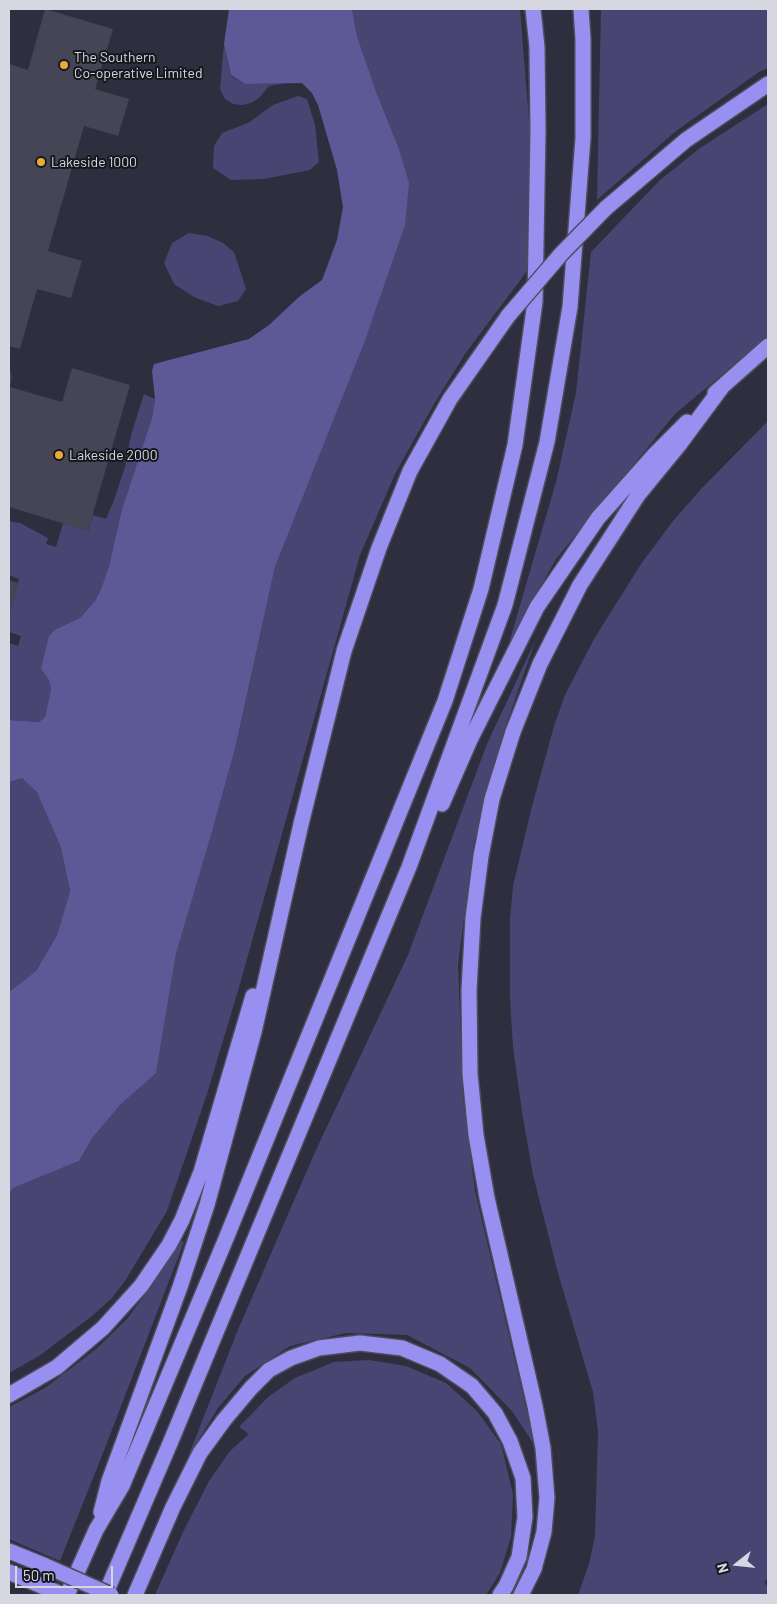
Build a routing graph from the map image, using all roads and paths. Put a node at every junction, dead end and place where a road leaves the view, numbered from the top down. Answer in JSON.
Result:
{"nodes":[{"id":1,"x":533,"y":9,"type":"edge"},
{"id":2,"x":581,"y":9,"type":"edge"},
{"id":3,"x":768,"y":84,"type":"edge"},
{"id":4,"x":768,"y":346,"type":"edge"},
{"id":5,"x":722,"y":387,"type":"junction"},
{"id":6,"x":409,"y":867,"type":"junction"},
{"id":7,"x":271,"y":954,"type":"junction"},
{"id":8,"x":9,"y":1395,"type":"edge"},
{"id":9,"x":96,"y":1530,"type":"junction"},
{"id":10,"x":9,"y":1551,"type":"edge"},
{"id":11,"x":9,"y":1572,"type":"edge"},
{"id":12,"x":64,"y":1595,"type":"edge"},
{"id":13,"x":67,"y":1595,"type":"edge"},
{"id":14,"x":105,"y":1595,"type":"edge"},
{"id":15,"x":111,"y":1595,"type":"edge"},
{"id":16,"x":135,"y":1595,"type":"edge"},
{"id":17,"x":500,"y":1595,"type":"edge"},
{"id":18,"x":521,"y":1595,"type":"edge"}],
"edges":[{"from":1,"to":9,"type":"highway"},
{"from":2,"to":6,"type":"highway"},
{"from":3,"to":7,"type":"highway","bridge":true},
{"from":4,"to":5,"type":"highway"},
{"from":5,"to":6,"type":"highway"},
{"from":5,"to":18,"type":"highway"},
{"from":6,"to":14,"type":"highway"},
{"from":7,"to":8,"type":"highway"},
{"from":7,"to":9,"type":"highway"},
{"from":9,"to":13,"type":"highway"},
{"from":10,"to":15,"type":"highway","bridge":true},
{"from":11,"to":12,"type":"highway"},
{"from":16,"to":17,"type":"highway"}]}
